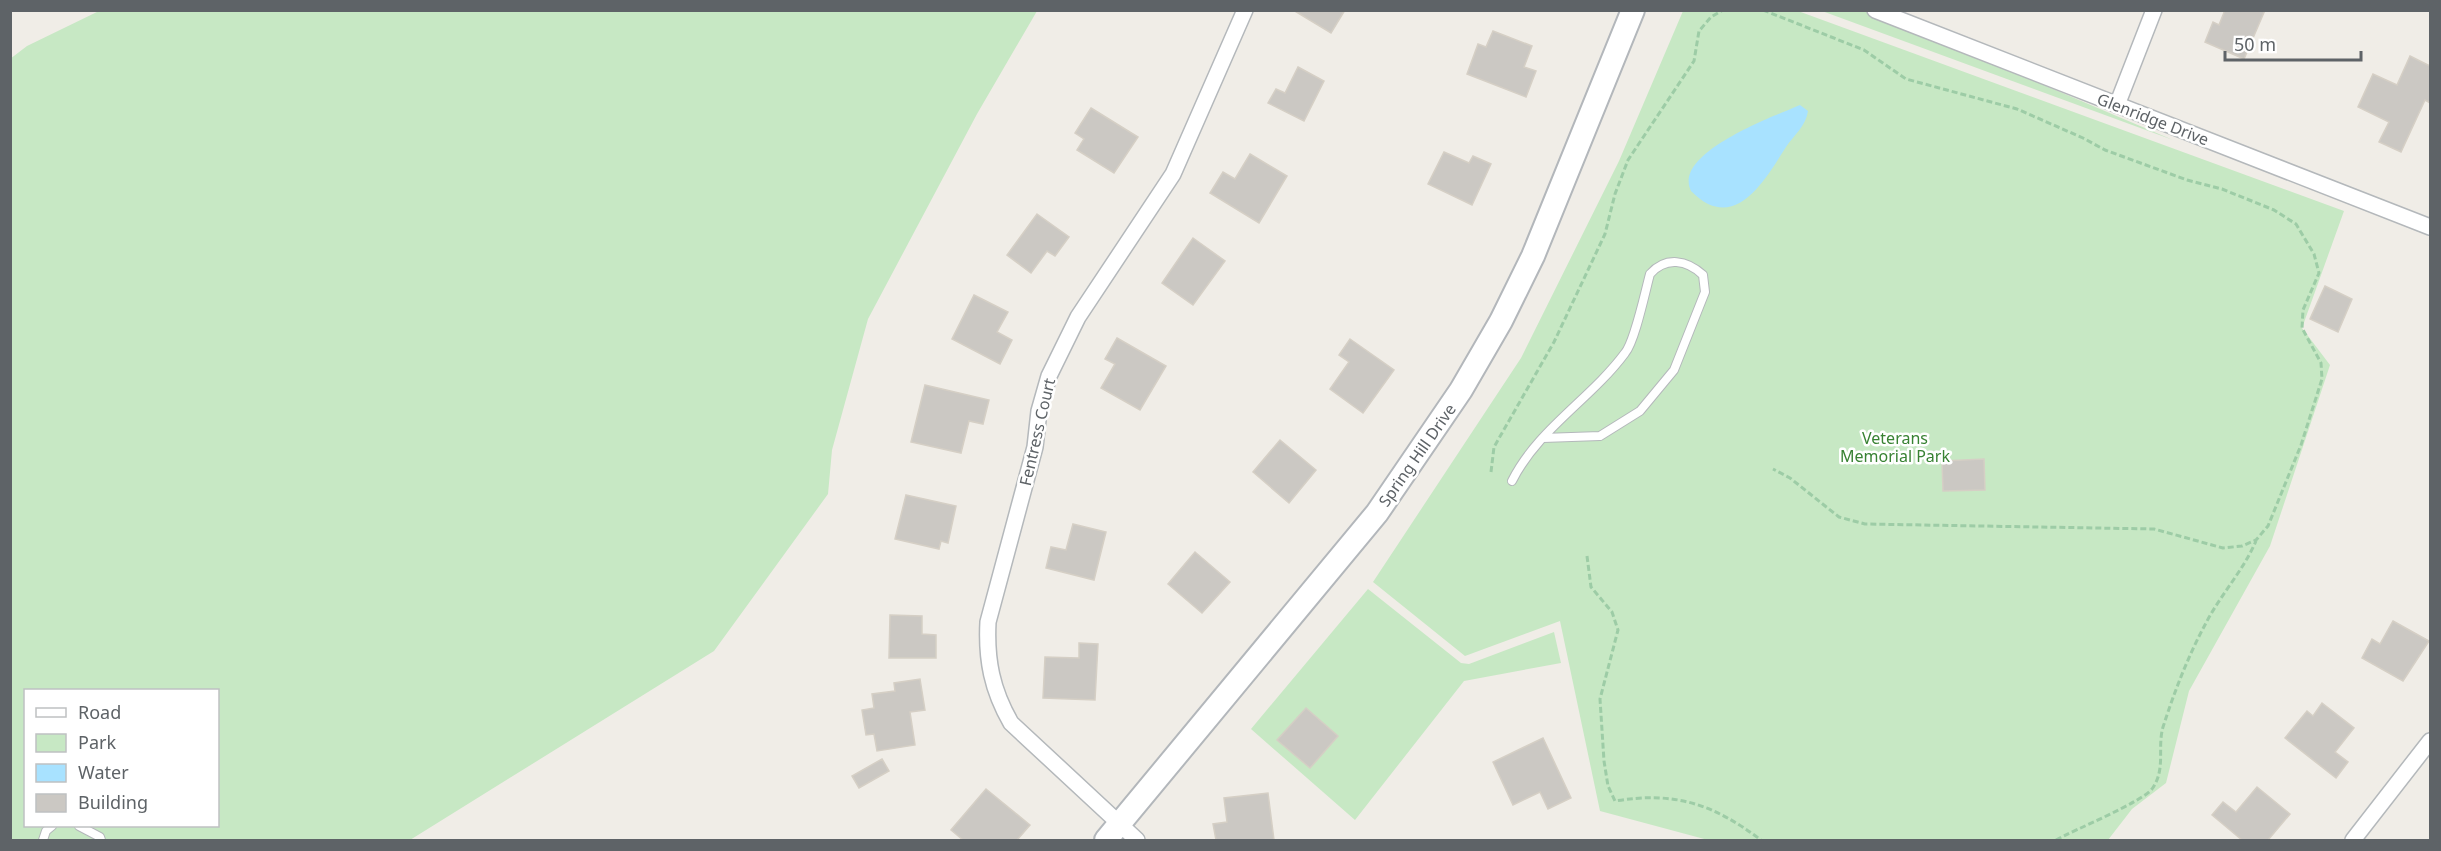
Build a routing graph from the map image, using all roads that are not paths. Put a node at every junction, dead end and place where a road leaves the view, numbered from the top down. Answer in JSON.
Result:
{"nodes":[{"id":1,"x":1245,"y":10,"type":"edge"},
{"id":2,"x":1634,"y":10,"type":"edge"},
{"id":3,"x":1875,"y":10,"type":"edge"},
{"id":4,"x":2154,"y":10,"type":"edge"},
{"id":5,"x":2117,"y":105,"type":"junction"},
{"id":6,"x":2430,"y":227,"type":"edge"},
{"id":7,"x":1543,"y":438,"type":"junction"},
{"id":8,"x":1512,"y":481,"type":"dead end"},
{"id":9,"x":2430,"y":741,"type":"edge"},
{"id":10,"x":82,"y":827,"type":"edge"},
{"id":11,"x":1112,"y":833,"type":"edge"},
{"id":12,"x":100,"y":840,"type":"edge"},
{"id":13,"x":1137,"y":840,"type":"edge"},
{"id":14,"x":2353,"y":840,"type":"edge"}],
"edges":[{"from":1,"to":11,"type":"street","name":"Fentress Court"},
{"from":2,"to":11,"type":"main road","name":"Spring Hill Drive"},
{"from":3,"to":5,"type":"street","name":"Glenridge Drive"},
{"from":4,"to":5,"type":"street"},
{"from":5,"to":6,"type":"street","name":"Glenridge Drive"},
{"from":7,"to":7,"type":"lane"},
{"from":7,"to":8,"type":"lane"},
{"from":9,"to":14,"type":"street"},
{"from":10,"to":12,"type":"lane"},
{"from":11,"to":13,"type":"street","name":"Fentress Court"}]}
